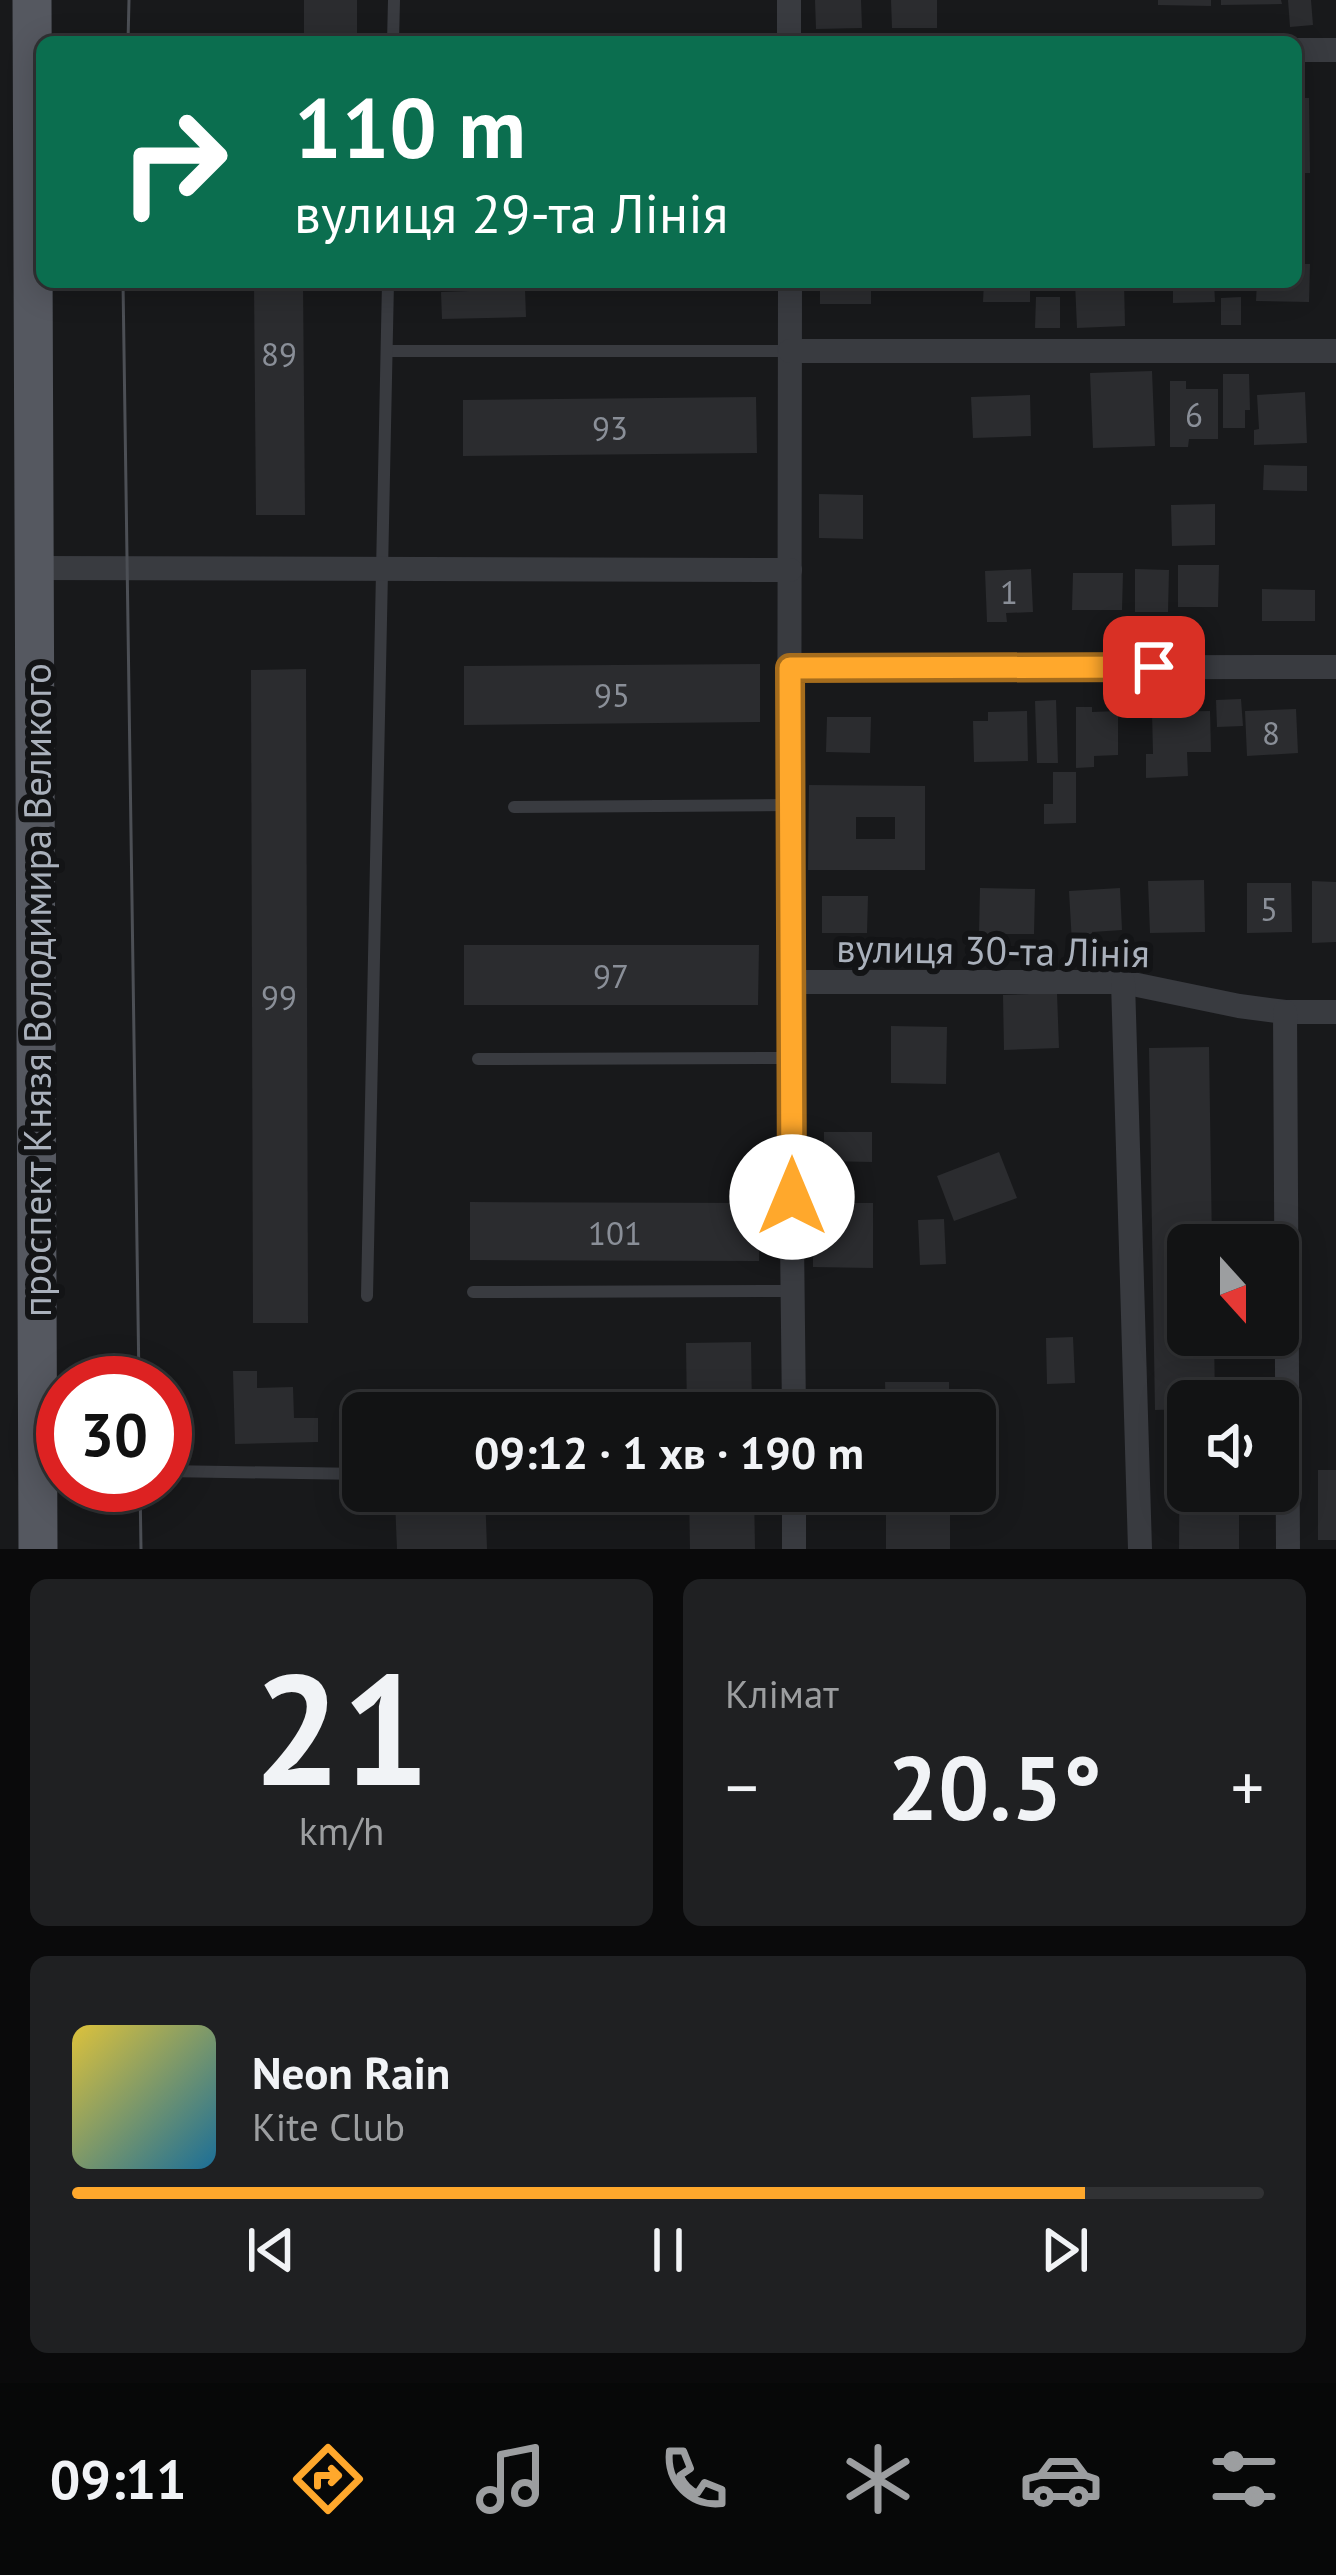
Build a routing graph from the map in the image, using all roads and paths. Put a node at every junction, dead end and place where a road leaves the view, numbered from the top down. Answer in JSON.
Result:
{"nodes":[{"id":1,"x":32,"y":0,"type":"edge"},
{"id":2,"x":394,"y":0,"type":"edge"},
{"id":3,"x":789,"y":0,"type":"edge"},
{"id":4,"x":393,"y":36,"type":"edge"},
{"id":5,"x":789,"y":36,"type":"edge"},
{"id":6,"x":1302,"y":50,"type":"edge"},
{"id":7,"x":1336,"y":50,"type":"edge"},
{"id":8,"x":388,"y":288,"type":"edge"},
{"id":9,"x":790,"y":288,"type":"edge"},
{"id":10,"x":387,"y":351,"type":"junction"},
{"id":11,"x":790,"y":351,"type":"junction"},
{"id":12,"x":1336,"y":351,"type":"edge"},
{"id":13,"x":32,"y":568,"type":"junction"},
{"id":14,"x":790,"y":570,"type":"junction"},
{"id":15,"x":382,"y":571,"type":"junction"},
{"id":16,"x":1336,"y":667,"type":"edge"},
{"id":17,"x":790,"y":668,"type":"junction"},
{"id":18,"x":790,"y":805,"type":"junction"},
{"id":19,"x":514,"y":807,"type":"dead end"},
{"id":20,"x":789,"y":982,"type":"junction"},
{"id":21,"x":1124,"y":982,"type":"junction"},
{"id":22,"x":1285,"y":1012,"type":"junction"},
{"id":23,"x":1336,"y":1012,"type":"edge"},
{"id":24,"x":791,"y":1058,"type":"junction"},
{"id":25,"x":478,"y":1060,"type":"dead end"},
{"id":26,"x":793,"y":1291,"type":"junction"},
{"id":27,"x":473,"y":1292,"type":"dead end"},
{"id":28,"x":367,"y":1296,"type":"dead end"},
{"id":29,"x":794,"y":1392,"type":"edge"},
{"id":30,"x":192,"y":1471,"type":"edge"},
{"id":31,"x":342,"y":1474,"type":"edge"},
{"id":32,"x":794,"y":1512,"type":"edge"},
{"id":33,"x":38,"y":1549,"type":"edge"},
{"id":34,"x":794,"y":1549,"type":"edge"},
{"id":35,"x":1140,"y":1549,"type":"edge"},
{"id":36,"x":1288,"y":1549,"type":"edge"}],
"edges":[{"from":1,"to":13,"type":"main road","name":"проспект Князя Володимира Великого"},
{"from":2,"to":4,"type":"lane"},
{"from":3,"to":5,"type":"street"},
{"from":6,"to":7,"type":"street"},
{"from":8,"to":10,"type":"lane"},
{"from":9,"to":11,"type":"street"},
{"from":10,"to":11,"type":"lane"},
{"from":10,"to":15,"type":"lane"},
{"from":11,"to":12,"type":"street"},
{"from":11,"to":14,"type":"street"},
{"from":13,"to":15,"type":"street"},
{"from":13,"to":33,"type":"main road","name":"проспект Князя Володимира Великого"},
{"from":14,"to":15,"type":"street"},
{"from":14,"to":17,"type":"street"},
{"from":15,"to":28,"type":"lane"},
{"from":16,"to":17,"type":"street"},
{"from":17,"to":18,"type":"street"},
{"from":18,"to":19,"type":"lane"},
{"from":18,"to":20,"type":"street"},
{"from":20,"to":21,"type":"street","name":"вулиця 30-та Лінія"},
{"from":20,"to":24,"type":"street"},
{"from":21,"to":22,"type":"street","name":"вулиця 30-та Лінія"},
{"from":21,"to":35,"type":"street"},
{"from":22,"to":23,"type":"street","name":"вулиця 30-та Лінія"},
{"from":22,"to":36,"type":"street"},
{"from":24,"to":25,"type":"lane"},
{"from":24,"to":26,"type":"street"},
{"from":26,"to":27,"type":"lane"},
{"from":26,"to":29,"type":"street"},
{"from":30,"to":31,"type":"lane"},
{"from":32,"to":34,"type":"street"}]}
